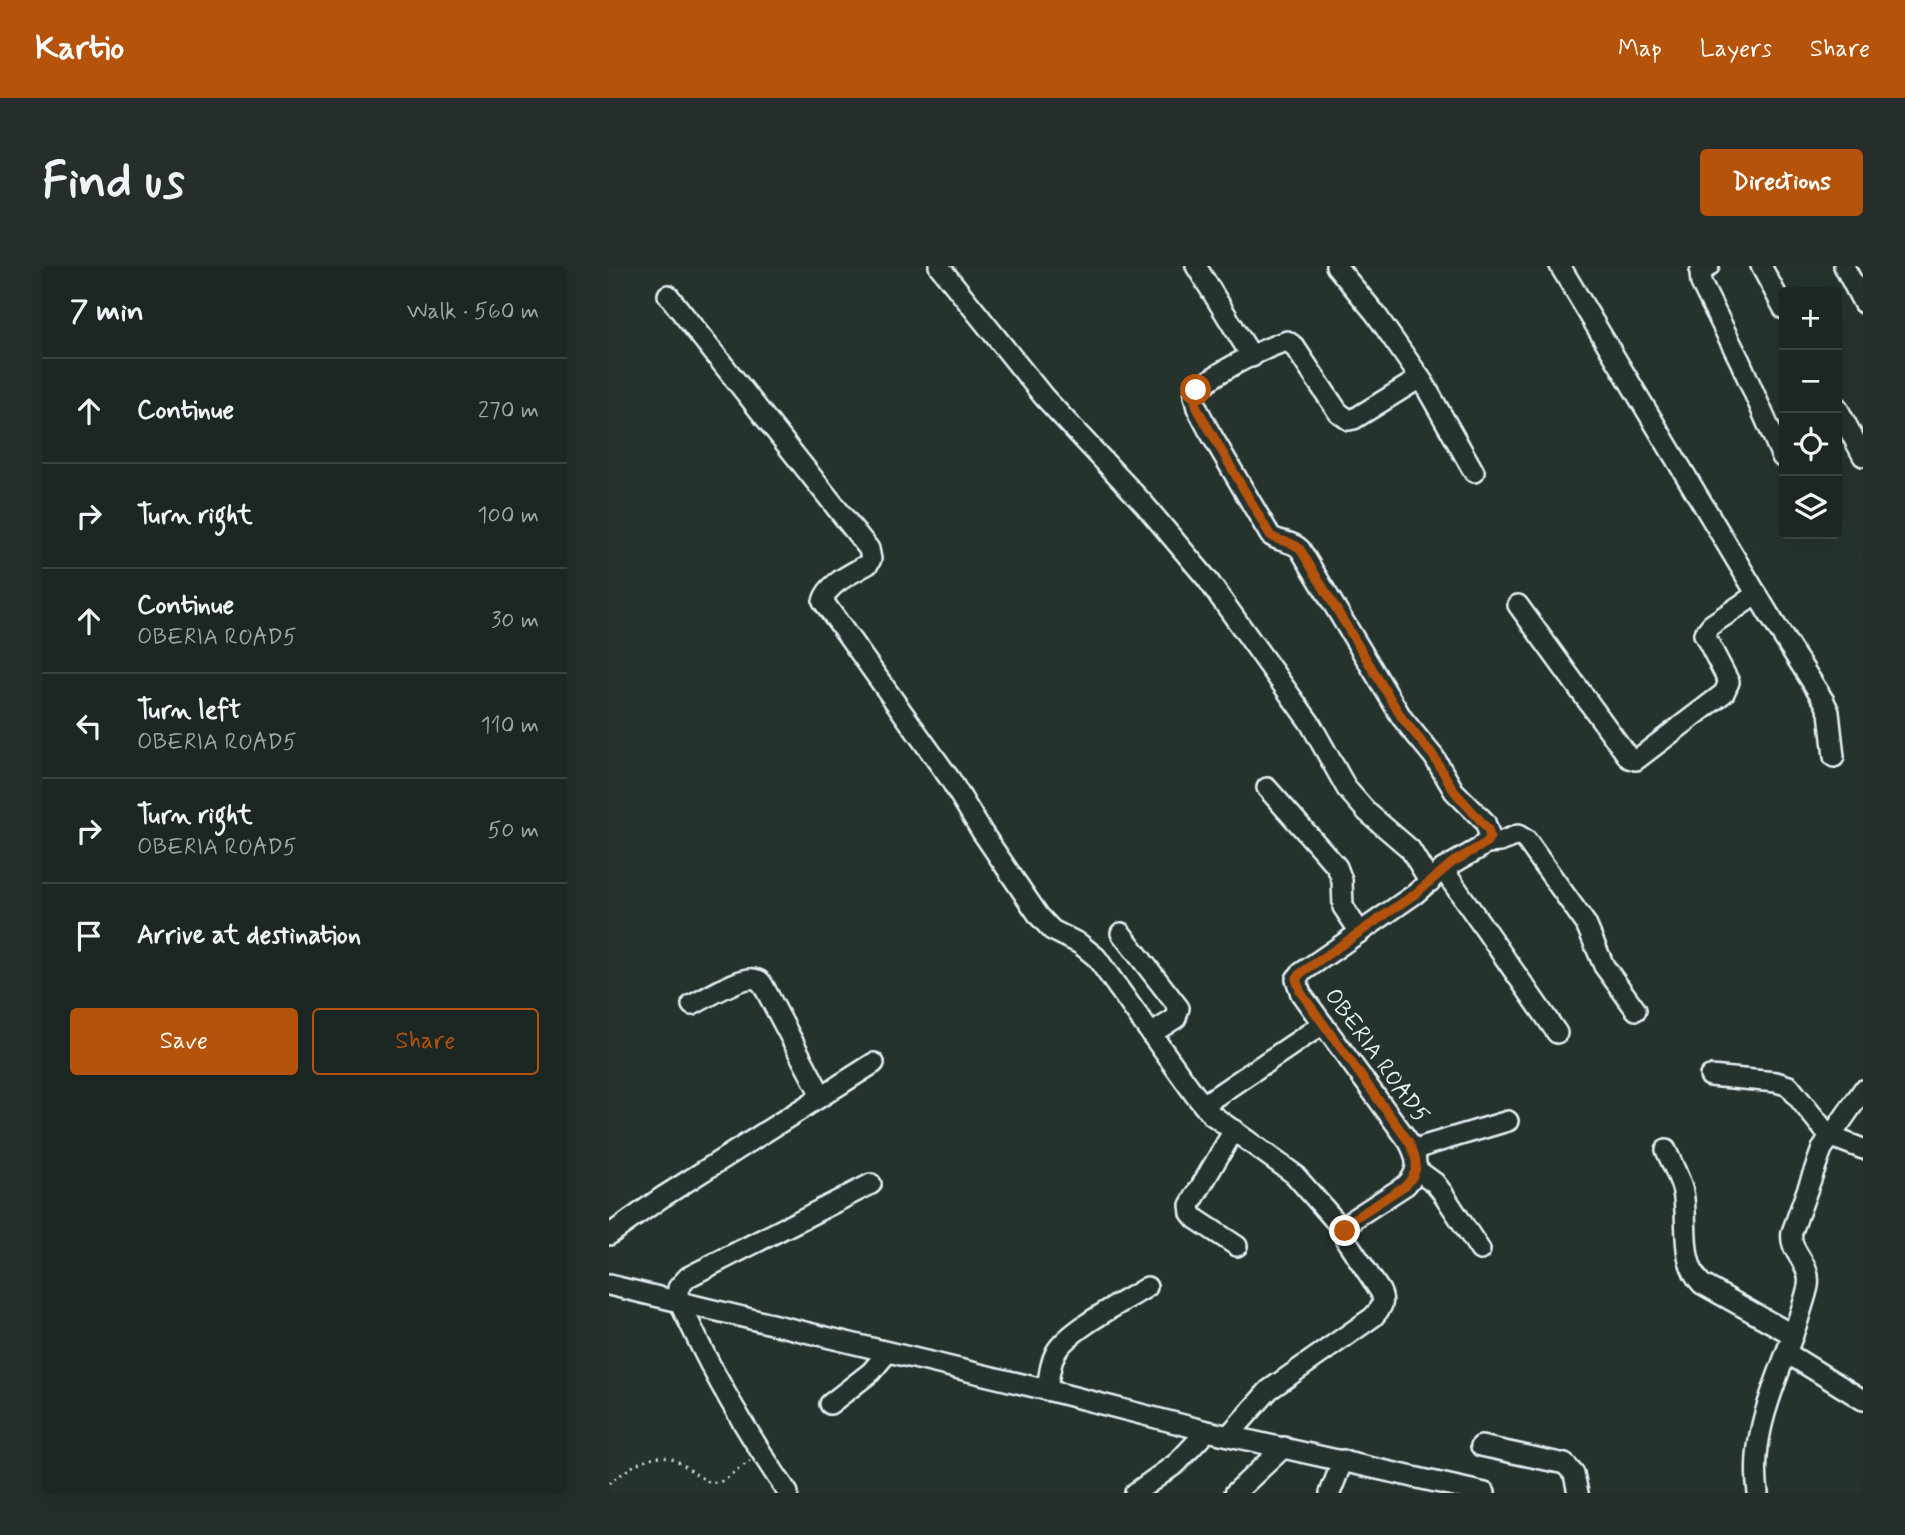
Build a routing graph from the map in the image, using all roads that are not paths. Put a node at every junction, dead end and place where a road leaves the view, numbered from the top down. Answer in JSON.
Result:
{"nodes":[{"id":1,"x":939,"y":266,"type":"edge"},
{"id":2,"x":1196,"y":266,"type":"edge"},
{"id":3,"x":1336,"y":266,"type":"edge"},
{"id":4,"x":1560,"y":266,"type":"edge"},
{"id":5,"x":1709,"y":266,"type":"edge"},
{"id":6,"x":1761,"y":266,"type":"edge"},
{"id":7,"x":1844,"y":266,"type":"edge"},
{"id":8,"x":668,"y":295,"type":"dead end"},
{"id":9,"x":1779,"y":300,"type":"edge"},
{"id":10,"x":1863,"y":303,"type":"edge"},
{"id":11,"x":1252,"y":357,"type":"junction"},
{"id":12,"x":1420,"y":378,"type":"junction"},
{"id":13,"x":1840,"y":413,"type":"edge"},
{"id":14,"x":1779,"y":450,"type":"edge"},
{"id":15,"x":1863,"y":456,"type":"edge"},
{"id":16,"x":1474,"y":472,"type":"dead end"},
{"id":17,"x":1756,"y":594,"type":"junction"},
{"id":18,"x":1518,"y":605,"type":"dead end"},
{"id":19,"x":1834,"y":757,"type":"dead end"},
{"id":20,"x":1267,"y":788,"type":"dead end"},
{"id":21,"x":1486,"y":843,"type":"junction"},
{"id":22,"x":1436,"y":876,"type":"junction"},
{"id":23,"x":1360,"y":932,"type":"junction"},
{"id":24,"x":1121,"y":933,"type":"dead end"},
{"id":25,"x":692,"y":1005,"type":"dead end"},
{"id":26,"x":1636,"y":1010,"type":"dead end"},
{"id":27,"x":1323,"y":1024,"type":"junction"},
{"id":28,"x":1557,"y":1033,"type":"dead end"},
{"id":29,"x":1151,"y":1034,"type":"junction"},
{"id":30,"x":874,"y":1063,"type":"dead end"},
{"id":31,"x":1710,"y":1076,"type":"dead end"},
{"id":32,"x":1863,"y":1090,"type":"edge"},
{"id":33,"x":821,"y":1095,"type":"junction"},
{"id":34,"x":1203,"y":1105,"type":"junction"},
{"id":35,"x":1508,"y":1121,"type":"dead end"},
{"id":36,"x":1234,"y":1130,"type":"junction"},
{"id":37,"x":1829,"y":1136,"type":"junction"},
{"id":38,"x":1863,"y":1149,"type":"edge"},
{"id":39,"x":1666,"y":1150,"type":"dead end"},
{"id":40,"x":1415,"y":1160,"type":"junction"},
{"id":41,"x":871,"y":1184,"type":"dead end"},
{"id":42,"x":1345,"y":1231,"type":"junction"},
{"id":43,"x":609,"y":1235,"type":"edge"},
{"id":44,"x":1237,"y":1246,"type":"dead end"},
{"id":45,"x":1480,"y":1250,"type":"dead end"},
{"id":46,"x":609,"y":1285,"type":"edge"},
{"id":47,"x":1147,"y":1287,"type":"dead end"},
{"id":48,"x":680,"y":1303,"type":"junction"},
{"id":49,"x":1790,"y":1344,"type":"junction"},
{"id":50,"x":887,"y":1353,"type":"junction"},
{"id":51,"x":1047,"y":1390,"type":"junction"},
{"id":52,"x":1863,"y":1400,"type":"edge"},
{"id":53,"x":830,"y":1404,"type":"dead end"},
{"id":54,"x":1207,"y":1431,"type":"junction"},
{"id":55,"x":1229,"y":1435,"type":"junction"},
{"id":56,"x":1481,"y":1446,"type":"dead end"},
{"id":57,"x":1285,"y":1447,"type":"junction"},
{"id":58,"x":1343,"y":1460,"type":"junction"},
{"id":59,"x":788,"y":1493,"type":"edge"},
{"id":60,"x":1135,"y":1493,"type":"edge"},
{"id":61,"x":1235,"y":1493,"type":"edge"},
{"id":62,"x":1330,"y":1493,"type":"edge"},
{"id":63,"x":1485,"y":1493,"type":"edge"},
{"id":64,"x":1578,"y":1493,"type":"edge"},
{"id":65,"x":1758,"y":1493,"type":"edge"}],
"edges":[{"from":1,"to":22,"type":"street"},
{"from":2,"to":11,"type":"street"},
{"from":3,"to":12,"type":"street"},
{"from":4,"to":17,"type":"street"},
{"from":5,"to":14,"type":"street"},
{"from":6,"to":9,"type":"street"},
{"from":7,"to":10,"type":"street"},
{"from":8,"to":29,"type":"street"},
{"from":11,"to":12,"type":"street"},
{"from":11,"to":21,"type":"street"},
{"from":12,"to":16,"type":"street"},
{"from":13,"to":15,"type":"street"},
{"from":17,"to":18,"type":"street"},
{"from":17,"to":19,"type":"street"},
{"from":20,"to":23,"type":"street"},
{"from":21,"to":22,"type":"street"},
{"from":21,"to":26,"type":"street"},
{"from":22,"to":23,"type":"street"},
{"from":22,"to":28,"type":"street"},
{"from":23,"to":27,"type":"street","name":"OBERIA ROAD5"},
{"from":24,"to":29,"type":"street"},
{"from":25,"to":33,"type":"street"},
{"from":27,"to":34,"type":"street"},
{"from":27,"to":40,"type":"street","name":"OBERIA ROAD5"},
{"from":29,"to":34,"type":"street"},
{"from":30,"to":33,"type":"street"},
{"from":31,"to":37,"type":"street"},
{"from":32,"to":37,"type":"street"},
{"from":33,"to":43,"type":"street"},
{"from":34,"to":36,"type":"street"},
{"from":35,"to":40,"type":"street"},
{"from":36,"to":42,"type":"street"},
{"from":36,"to":44,"type":"street"},
{"from":37,"to":38,"type":"street"},
{"from":37,"to":49,"type":"street"},
{"from":39,"to":49,"type":"street"},
{"from":40,"to":42,"type":"street"},
{"from":40,"to":45,"type":"street","name":"OBERIA ROAD5"},
{"from":41,"to":48,"type":"street"},
{"from":42,"to":55,"type":"street"},
{"from":46,"to":48,"type":"street"},
{"from":47,"to":51,"type":"street"},
{"from":48,"to":50,"type":"street"},
{"from":48,"to":59,"type":"street"},
{"from":49,"to":52,"type":"street"},
{"from":49,"to":65,"type":"street"},
{"from":50,"to":51,"type":"street"},
{"from":50,"to":53,"type":"street"},
{"from":51,"to":54,"type":"street"},
{"from":54,"to":55,"type":"street"},
{"from":54,"to":60,"type":"street"},
{"from":55,"to":57,"type":"street"},
{"from":56,"to":64,"type":"street"},
{"from":57,"to":58,"type":"street"},
{"from":57,"to":61,"type":"street"},
{"from":58,"to":62,"type":"street"},
{"from":58,"to":63,"type":"street"}]}
